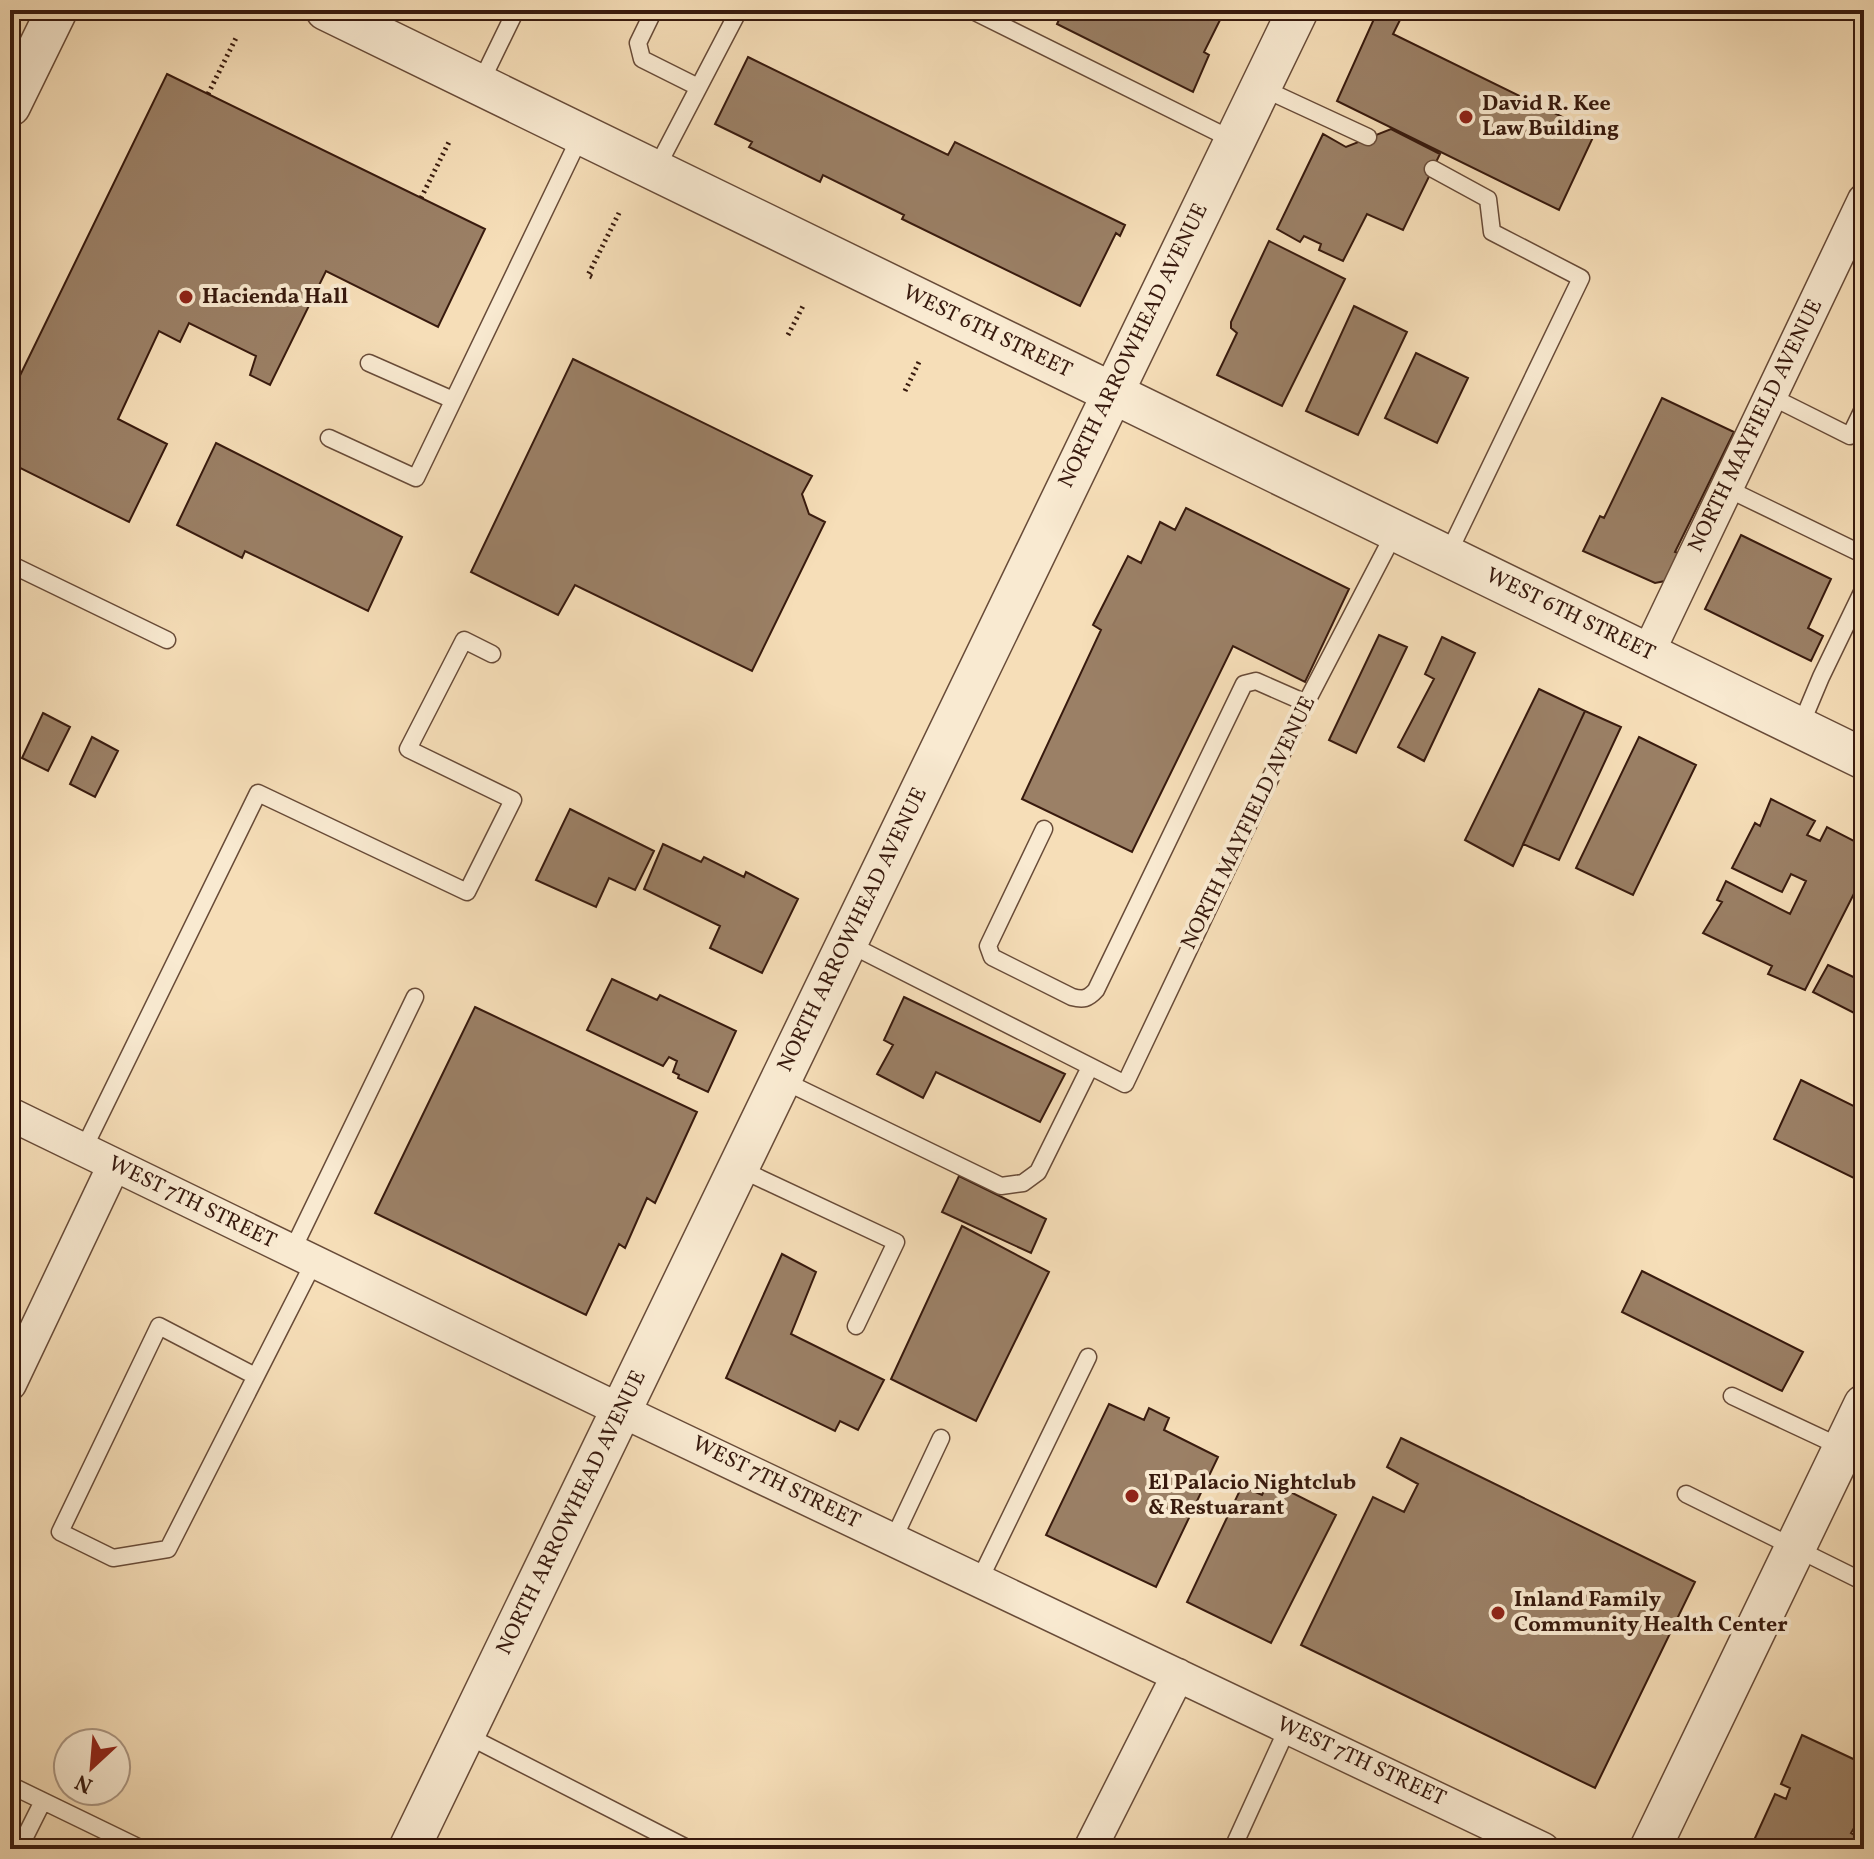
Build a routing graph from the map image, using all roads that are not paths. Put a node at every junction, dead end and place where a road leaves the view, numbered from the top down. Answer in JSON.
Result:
{"nodes":[{"id":1,"x":57,"y":10,"type":"edge"},
{"id":2,"x":326,"y":10,"type":"edge"},
{"id":3,"x":516,"y":10,"type":"edge"},
{"id":4,"x":654,"y":10,"type":"edge"},
{"id":5,"x":739,"y":10,"type":"edge"},
{"id":6,"x":971,"y":10,"type":"edge"},
{"id":7,"x":1298,"y":10,"type":"edge"},
{"id":8,"x":480,"y":85,"type":"junction"},
{"id":9,"x":698,"y":87,"type":"junction"},
{"id":10,"x":1260,"y":87,"type":"junction"},
{"id":11,"x":10,"y":106,"type":"edge"},
{"id":12,"x":581,"y":135,"type":"junction"},
{"id":13,"x":1368,"y":137,"type":"dead end"},
{"id":14,"x":1234,"y":140,"type":"junction"},
{"id":15,"x":1433,"y":169,"type":"dead end"},
{"id":16,"x":655,"y":171,"type":"junction"},
{"id":17,"x":1864,"y":200,"type":"edge"},
{"id":18,"x":369,"y":363,"type":"dead end"},
{"id":19,"x":1111,"y":393,"type":"junction"},
{"id":20,"x":1770,"y":396,"type":"junction"},
{"id":21,"x":453,"y":400,"type":"junction"},
{"id":22,"x":1863,"y":411,"type":"edge"},
{"id":23,"x":329,"y":438,"type":"dead end"},
{"id":24,"x":1726,"y":488,"type":"junction"},
{"id":25,"x":1396,"y":531,"type":"junction"},
{"id":26,"x":1864,"y":555,"type":"edge"},
{"id":27,"x":1447,"y":556,"type":"junction"},
{"id":28,"x":10,"y":564,"type":"edge"},
{"id":29,"x":1864,"y":588,"type":"edge"},
{"id":30,"x":167,"y":640,"type":"dead end"},
{"id":31,"x":1648,"y":653,"type":"junction"},
{"id":32,"x":492,"y":654,"type":"dead end"},
{"id":33,"x":1306,"y":703,"type":"junction"},
{"id":34,"x":1800,"y":727,"type":"junction"},
{"id":35,"x":1864,"y":759,"type":"edge"},
{"id":36,"x":1044,"y":829,"type":"dead end"},
{"id":37,"x":847,"y":943,"type":"junction"},
{"id":38,"x":415,"y":997,"type":"dead end"},
{"id":39,"x":1090,"y":1067,"type":"junction"},
{"id":40,"x":782,"y":1080,"type":"junction"},
{"id":41,"x":10,"y":1114,"type":"edge"},
{"id":42,"x":83,"y":1150,"type":"junction"},
{"id":43,"x":114,"y":1165,"type":"junction"},
{"id":44,"x":738,"y":1168,"type":"junction"},
{"id":45,"x":303,"y":1256,"type":"junction"},
{"id":46,"x":856,"y":1326,"type":"dead end"},
{"id":47,"x":1088,"y":1357,"type":"dead end"},
{"id":48,"x":255,"y":1376,"type":"junction"},
{"id":49,"x":10,"y":1384,"type":"edge"},
{"id":50,"x":1732,"y":1396,"type":"dead end"},
{"id":51,"x":1864,"y":1405,"type":"edge"},
{"id":52,"x":622,"y":1411,"type":"junction"},
{"id":53,"x":941,"y":1438,"type":"dead end"},
{"id":54,"x":1843,"y":1448,"type":"junction"},
{"id":55,"x":1686,"y":1494,"type":"dead end"},
{"id":56,"x":893,"y":1540,"type":"junction"},
{"id":57,"x":1795,"y":1549,"type":"junction"},
{"id":58,"x":979,"y":1581,"type":"junction"},
{"id":59,"x":1864,"y":1582,"type":"edge"},
{"id":60,"x":1178,"y":1675,"type":"junction"},
{"id":61,"x":1288,"y":1727,"type":"junction"},
{"id":62,"x":465,"y":1734,"type":"junction"},
{"id":63,"x":10,"y":1785,"type":"edge"},
{"id":64,"x":43,"y":1801,"type":"junction"},
{"id":65,"x":1236,"y":1841,"type":"dead end"},
{"id":66,"x":19,"y":1849,"type":"edge"},
{"id":67,"x":142,"y":1849,"type":"edge"},
{"id":68,"x":409,"y":1849,"type":"edge"},
{"id":69,"x":689,"y":1849,"type":"edge"},
{"id":70,"x":1090,"y":1849,"type":"edge"},
{"id":71,"x":1543,"y":1849,"type":"edge"},
{"id":72,"x":1650,"y":1849,"type":"edge"}],
"edges":[{"from":1,"to":11,"type":"street"},
{"from":2,"to":8,"type":"street","name":"WEST 6TH STREET"},
{"from":3,"to":8,"type":"lane"},
{"from":4,"to":9,"type":"lane"},
{"from":5,"to":9,"type":"lane"},
{"from":6,"to":14,"type":"lane"},
{"from":7,"to":10,"type":"street","name":"NORTH ARROWHEAD AVENUE"},
{"from":8,"to":12,"type":"street","name":"WEST 6TH STREET"},
{"from":9,"to":16,"type":"lane"},
{"from":10,"to":13,"type":"lane"},
{"from":10,"to":14,"type":"street","name":"NORTH ARROWHEAD AVENUE"},
{"from":12,"to":16,"type":"street","name":"WEST 6TH STREET"},
{"from":12,"to":21,"type":"lane"},
{"from":14,"to":19,"type":"street","name":"NORTH ARROWHEAD AVENUE"},
{"from":15,"to":27,"type":"lane"},
{"from":16,"to":19,"type":"street","name":"WEST 6TH STREET"},
{"from":17,"to":20,"type":"street","name":"NORTH MAYFIELD AVENUE"},
{"from":18,"to":21,"type":"lane"},
{"from":19,"to":25,"type":"street","name":"WEST 6TH STREET"},
{"from":19,"to":37,"type":"street","name":"NORTH ARROWHEAD AVENUE"},
{"from":20,"to":22,"type":"lane"},
{"from":20,"to":24,"type":"street","name":"NORTH MAYFIELD AVENUE"},
{"from":21,"to":23,"type":"lane"},
{"from":24,"to":26,"type":"lane"},
{"from":24,"to":31,"type":"street","name":"NORTH MAYFIELD AVENUE"},
{"from":25,"to":27,"type":"street","name":"WEST 6TH STREET"},
{"from":25,"to":33,"type":"lane","name":"NORTH MAYFIELD AVENUE"},
{"from":27,"to":31,"type":"street","name":"WEST 6TH STREET"},
{"from":28,"to":30,"type":"lane"},
{"from":29,"to":34,"type":"lane"},
{"from":31,"to":34,"type":"street","name":"WEST 6TH STREET"},
{"from":32,"to":42,"type":"lane"},
{"from":33,"to":36,"type":"lane"},
{"from":33,"to":39,"type":"lane","name":"NORTH MAYFIELD AVENUE"},
{"from":34,"to":35,"type":"street","name":"WEST 6TH STREET"},
{"from":37,"to":39,"type":"lane"},
{"from":37,"to":40,"type":"street","name":"NORTH ARROWHEAD AVENUE"},
{"from":38,"to":45,"type":"lane"},
{"from":39,"to":40,"type":"lane"},
{"from":40,"to":44,"type":"street","name":"NORTH ARROWHEAD AVENUE"},
{"from":41,"to":42,"type":"street","name":"WEST 7TH STREET"},
{"from":42,"to":43,"type":"street","name":"WEST 7TH STREET"},
{"from":43,"to":45,"type":"street","name":"WEST 7TH STREET"},
{"from":43,"to":49,"type":"street"},
{"from":44,"to":46,"type":"lane"},
{"from":44,"to":52,"type":"street","name":"NORTH ARROWHEAD AVENUE"},
{"from":45,"to":48,"type":"lane"},
{"from":45,"to":52,"type":"street","name":"WEST 7TH STREET"},
{"from":47,"to":58,"type":"lane"},
{"from":48,"to":48,"type":"lane"},
{"from":50,"to":54,"type":"lane"},
{"from":51,"to":54,"type":"street"},
{"from":52,"to":56,"type":"street","name":"WEST 7TH STREET"},
{"from":52,"to":62,"type":"street","name":"NORTH ARROWHEAD AVENUE"},
{"from":53,"to":56,"type":"lane"},
{"from":54,"to":57,"type":"street"},
{"from":55,"to":57,"type":"lane"},
{"from":56,"to":58,"type":"street","name":"WEST 7TH STREET"},
{"from":57,"to":59,"type":"lane"},
{"from":57,"to":72,"type":"street"},
{"from":58,"to":60,"type":"street","name":"WEST 7TH STREET"},
{"from":60,"to":61,"type":"street","name":"WEST 7TH STREET"},
{"from":60,"to":70,"type":"street"},
{"from":61,"to":65,"type":"lane"},
{"from":61,"to":71,"type":"street","name":"WEST 7TH STREET"},
{"from":62,"to":68,"type":"street","name":"NORTH ARROWHEAD AVENUE"},
{"from":62,"to":69,"type":"lane"},
{"from":63,"to":64,"type":"lane"},
{"from":64,"to":66,"type":"lane"},
{"from":64,"to":67,"type":"lane"}]}
